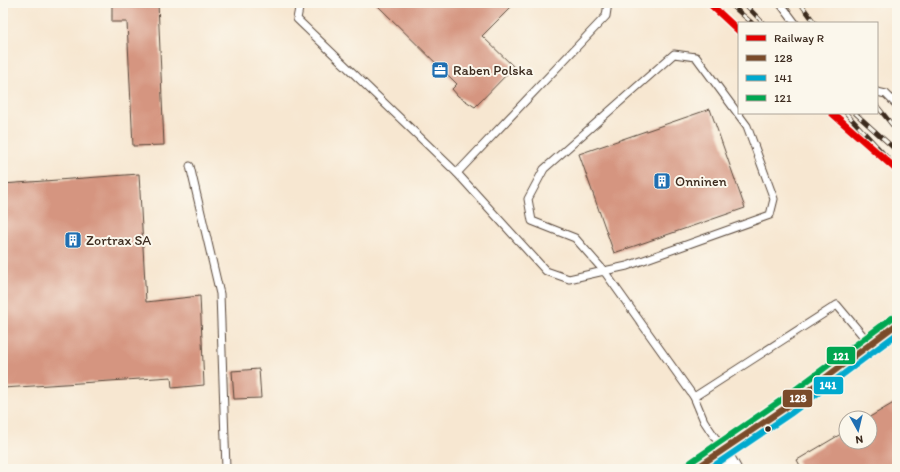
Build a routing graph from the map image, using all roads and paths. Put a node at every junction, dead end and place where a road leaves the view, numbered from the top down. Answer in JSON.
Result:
{"nodes":[{"id":1,"x":300,"y":3,"type":"edge"},
{"id":2,"x":608,"y":3,"type":"edge"},
{"id":3,"x":780,"y":3,"type":"edge"},
{"id":4,"x":793,"y":22,"type":"edge"},
{"id":5,"x":878,"y":92,"type":"edge"},
{"id":6,"x":897,"y":105,"type":"edge"},
{"id":7,"x":738,"y":114,"type":"edge"},
{"id":8,"x":738,"y":114,"type":"edge"},
{"id":9,"x":190,"y":166,"type":"dead end"},
{"id":10,"x":456,"y":173,"type":"junction"},
{"id":11,"x":604,"y":271,"type":"junction"},
{"id":12,"x":897,"y":324,"type":"edge"},
{"id":13,"x":870,"y":345,"type":"junction"},
{"id":14,"x":694,"y":397,"type":"junction"},
{"id":15,"x":723,"y":450,"type":"junction"},
{"id":16,"x":226,"y":469,"type":"edge"},
{"id":17,"x":695,"y":469,"type":"edge"},
{"id":18,"x":734,"y":469,"type":"edge"}],
"edges":[{"from":1,"to":10,"type":"lane"},
{"from":2,"to":10,"type":"lane"},
{"from":3,"to":4,"type":"lane"},
{"from":5,"to":6,"type":"lane"},
{"from":7,"to":11,"type":"lane"},
{"from":8,"to":11,"type":"lane"},
{"from":9,"to":16,"type":"lane"},
{"from":10,"to":11,"type":"lane"},
{"from":11,"to":14,"type":"lane"},
{"from":12,"to":13,"type":"street"},
{"from":13,"to":14,"type":"lane"},
{"from":13,"to":15,"type":"street"},
{"from":14,"to":15,"type":"lane"},
{"from":15,"to":17,"type":"street"},
{"from":15,"to":18,"type":"street"}]}
